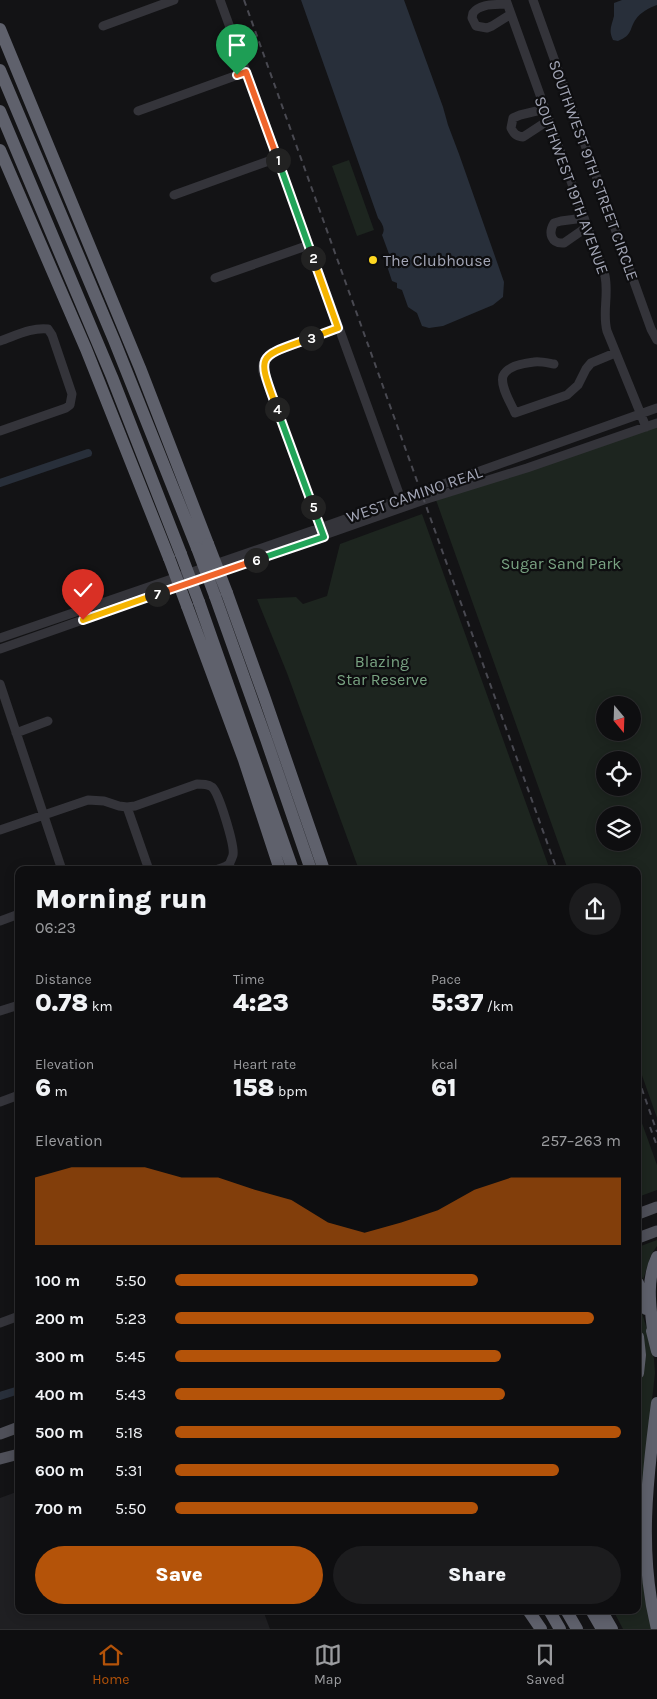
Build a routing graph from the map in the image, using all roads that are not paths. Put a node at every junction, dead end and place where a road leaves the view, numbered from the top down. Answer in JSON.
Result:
{"nodes":[{"id":1,"x":174,"y":0,"type":"edge"},
{"id":2,"x":220,"y":0,"type":"edge"},
{"id":3,"x":533,"y":0,"type":"edge"},
{"id":4,"x":506,"y":2,"type":"edge"},
{"id":5,"x":511,"y":14,"type":"junction"},
{"id":6,"x":103,"y":26,"type":"dead end"},
{"id":7,"x":0,"y":29,"type":"edge"},
{"id":8,"x":0,"y":70,"type":"edge"},
{"id":9,"x":246,"y":72,"type":"junction"},
{"id":10,"x":545,"y":109,"type":"junction"},
{"id":11,"x":138,"y":110,"type":"dead end"},
{"id":12,"x":0,"y":111,"type":"edge"},
{"id":13,"x":549,"y":120,"type":"junction"},
{"id":14,"x":0,"y":150,"type":"edge"},
{"id":15,"x":277,"y":158,"type":"junction"},
{"id":16,"x":174,"y":195,"type":"dead end"},
{"id":17,"x":308,"y":244,"type":"junction"},
{"id":18,"x":215,"y":278,"type":"dead end"},
{"id":19,"x":338,"y":328,"type":"junction"},
{"id":20,"x":657,"y":340,"type":"edge"},
{"id":21,"x":0,"y":341,"type":"edge"},
{"id":22,"x":615,"y":353,"type":"junction"},
{"id":23,"x":554,"y":364,"type":"dead end"},
{"id":24,"x":657,"y":408,"type":"edge"},
{"id":25,"x":641,"y":414,"type":"junction"},
{"id":26,"x":657,"y":423,"type":"edge"},
{"id":27,"x":646,"y":427,"type":"junction"},
{"id":28,"x":0,"y":431,"type":"edge"},
{"id":29,"x":401,"y":499,"type":"junction"},
{"id":30,"x":322,"y":532,"type":"junction"},
{"id":31,"x":202,"y":546,"type":"junction"},
{"id":32,"x":175,"y":556,"type":"junction"},
{"id":33,"x":221,"y":595,"type":"junction"},
{"id":34,"x":193,"y":604,"type":"junction"},
{"id":35,"x":0,"y":638,"type":"edge"},
{"id":36,"x":0,"y":648,"type":"edge"},
{"id":37,"x":0,"y":684,"type":"edge"},
{"id":38,"x":48,"y":721,"type":"dead end"},
{"id":39,"x":230,"y":725,"type":"junction"},
{"id":40,"x":16,"y":733,"type":"junction"},
{"id":41,"x":127,"y":807,"type":"junction"},
{"id":42,"x":44,"y":815,"type":"junction"},
{"id":43,"x":0,"y":830,"type":"edge"},
{"id":44,"x":314,"y":840,"type":"junction"},
{"id":45,"x":61,"y":866,"type":"edge"},
{"id":46,"x":148,"y":866,"type":"edge"},
{"id":47,"x":226,"y":866,"type":"edge"},
{"id":48,"x":271,"y":866,"type":"edge"},
{"id":49,"x":279,"y":866,"type":"edge"},
{"id":50,"x":291,"y":866,"type":"edge"},
{"id":51,"x":310,"y":866,"type":"edge"},
{"id":52,"x":323,"y":866,"type":"edge"},
{"id":53,"x":329,"y":866,"type":"edge"},
{"id":54,"x":15,"y":915,"type":"edge"},
{"id":55,"x":0,"y":921,"type":"edge"},
{"id":56,"x":15,"y":1006,"type":"edge"},
{"id":57,"x":0,"y":1011,"type":"edge"},
{"id":58,"x":15,"y":1096,"type":"edge"},
{"id":59,"x":0,"y":1102,"type":"edge"},
{"id":60,"x":657,"y":1207,"type":"edge"},
{"id":61,"x":641,"y":1213,"type":"edge"},
{"id":62,"x":657,"y":1231,"type":"edge"},
{"id":63,"x":641,"y":1237,"type":"edge"},
{"id":64,"x":657,"y":1257,"type":"edge"},
{"id":65,"x":641,"y":1293,"type":"edge"},
{"id":66,"x":15,"y":1317,"type":"edge"},
{"id":67,"x":0,"y":1323,"type":"edge"},
{"id":68,"x":654,"y":1338,"type":"junction"},
{"id":69,"x":657,"y":1352,"type":"edge"},
{"id":70,"x":657,"y":1403,"type":"edge"},
{"id":71,"x":15,"y":1428,"type":"edge"},
{"id":72,"x":0,"y":1434,"type":"edge"},
{"id":73,"x":15,"y":1455,"type":"edge"},
{"id":74,"x":0,"y":1460,"type":"edge"},
{"id":75,"x":531,"y":1614,"type":"edge"},
{"id":76,"x":551,"y":1614,"type":"edge"},
{"id":77,"x":568,"y":1614,"type":"edge"},
{"id":78,"x":593,"y":1614,"type":"edge"},
{"id":79,"x":603,"y":1614,"type":"edge"},
{"id":80,"x":541,"y":1629,"type":"edge"},
{"id":81,"x":560,"y":1629,"type":"edge"},
{"id":82,"x":577,"y":1629,"type":"edge"},
{"id":83,"x":602,"y":1629,"type":"edge"},
{"id":84,"x":612,"y":1629,"type":"edge"},
{"id":85,"x":657,"y":1629,"type":"edge"}],
"edges":[{"from":1,"to":6,"type":"street"},
{"from":2,"to":9,"type":"street"},
{"from":3,"to":20,"type":"street","name":"SOUTHWEST 9TH STREET CIRCLE"},
{"from":4,"to":5,"type":"street","name":"SOUTHWEST 19TH AVENUE"},
{"from":4,"to":5,"type":"street"},
{"from":5,"to":10,"type":"street","name":"SOUTHWEST 19TH AVENUE"},
{"from":7,"to":31,"type":"highway"},
{"from":8,"to":31,"type":"highway"},
{"from":9,"to":11,"type":"street"},
{"from":9,"to":15,"type":"street"},
{"from":10,"to":13,"type":"street","name":"SOUTHWEST 19TH AVENUE"},
{"from":10,"to":13,"type":"street"},
{"from":12,"to":32,"type":"highway"},
{"from":13,"to":22,"type":"street","name":"SOUTHWEST 19TH AVENUE"},
{"from":14,"to":32,"type":"highway"},
{"from":15,"to":16,"type":"street"},
{"from":15,"to":17,"type":"street"},
{"from":17,"to":18,"type":"street"},
{"from":17,"to":19,"type":"street"},
{"from":19,"to":29,"type":"street"},
{"from":19,"to":30,"type":"street"},
{"from":21,"to":28,"type":"street"},
{"from":22,"to":23,"type":"street"},
{"from":22,"to":25,"type":"street","name":"SOUTHWEST 19TH AVENUE"},
{"from":24,"to":25,"type":"street","name":"WEST CAMINO REAL"},
{"from":25,"to":27,"type":"street","name":"SOUTHWEST 19TH AVENUE"},
{"from":25,"to":29,"type":"street","name":"WEST CAMINO REAL"},
{"from":26,"to":27,"type":"street","name":"WEST CAMINO REAL"},
{"from":27,"to":30,"type":"street","name":"WEST CAMINO REAL"},
{"from":29,"to":30,"type":"street","name":"WEST CAMINO REAL"},
{"from":30,"to":35,"type":"street","name":"WEST CAMINO REAL"},
{"from":30,"to":36,"type":"street","name":"WEST CAMINO REAL"},
{"from":31,"to":33,"type":"highway","bridge":true},
{"from":32,"to":34,"type":"highway","bridge":true},
{"from":33,"to":44,"type":"highway"},
{"from":33,"to":51,"type":"highway"},
{"from":34,"to":39,"type":"highway"},
{"from":34,"to":50,"type":"highway"},
{"from":37,"to":40,"type":"street"},
{"from":38,"to":40,"type":"street"},
{"from":39,"to":48,"type":"highway"},
{"from":39,"to":49,"type":"highway"},
{"from":40,"to":42,"type":"street"},
{"from":41,"to":42,"type":"street"},
{"from":41,"to":46,"type":"street"},
{"from":41,"to":47,"type":"street"},
{"from":42,"to":43,"type":"street"},
{"from":42,"to":45,"type":"street"},
{"from":44,"to":52,"type":"highway"},
{"from":44,"to":53,"type":"highway"},
{"from":54,"to":55,"type":"street"},
{"from":56,"to":57,"type":"street"},
{"from":58,"to":59,"type":"street"},
{"from":60,"to":61,"type":"main road"},
{"from":62,"to":63,"type":"main road"},
{"from":64,"to":68,"type":"highway"},
{"from":65,"to":68,"type":"highway"},
{"from":66,"to":67,"type":"street"},
{"from":68,"to":69,"type":"highway"},
{"from":70,"to":85,"type":"highway"},
{"from":71,"to":72,"type":"main road"},
{"from":73,"to":74,"type":"main road"},
{"from":75,"to":80,"type":"highway"},
{"from":76,"to":81,"type":"highway"},
{"from":77,"to":82,"type":"highway"},
{"from":78,"to":83,"type":"highway"},
{"from":79,"to":84,"type":"highway"}]}
